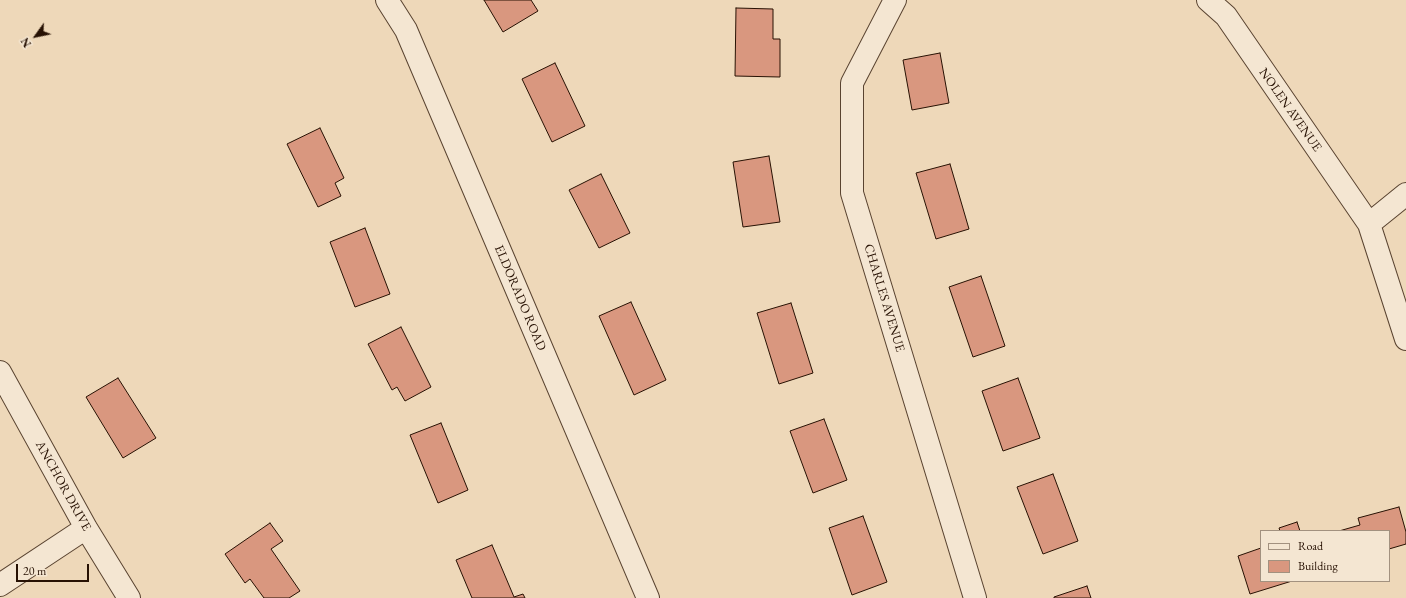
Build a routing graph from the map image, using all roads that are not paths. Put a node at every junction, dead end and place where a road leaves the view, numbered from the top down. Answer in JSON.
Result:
{"nodes":[{"id":1,"x":387,"y":0,"type":"edge"},
{"id":2,"x":895,"y":0,"type":"edge"},
{"id":3,"x":1208,"y":0,"type":"edge"},
{"id":4,"x":1406,"y":194,"type":"edge"},
{"id":5,"x":1369,"y":224,"type":"junction"},
{"id":6,"x":1406,"y":339,"type":"edge"},
{"id":7,"x":0,"y":372,"type":"edge"},
{"id":8,"x":86,"y":528,"type":"junction"},
{"id":9,"x":0,"y":585,"type":"edge"},
{"id":10,"x":129,"y":598,"type":"edge"},
{"id":11,"x":648,"y":598,"type":"edge"},
{"id":12,"x":975,"y":598,"type":"edge"}],
"edges":[{"from":1,"to":11,"type":"street","name":"ELDORADO ROAD"},
{"from":2,"to":12,"type":"street","name":"CHARLES AVENUE"},
{"from":3,"to":5,"type":"street","name":"NOLEN AVENUE"},
{"from":4,"to":5,"type":"street"},
{"from":5,"to":6,"type":"street","name":"NOLEN AVENUE"},
{"from":7,"to":8,"type":"street","name":"ANCHOR DRIVE"},
{"from":8,"to":9,"type":"street"},
{"from":8,"to":10,"type":"street","name":"ANCHOR DRIVE"}]}
